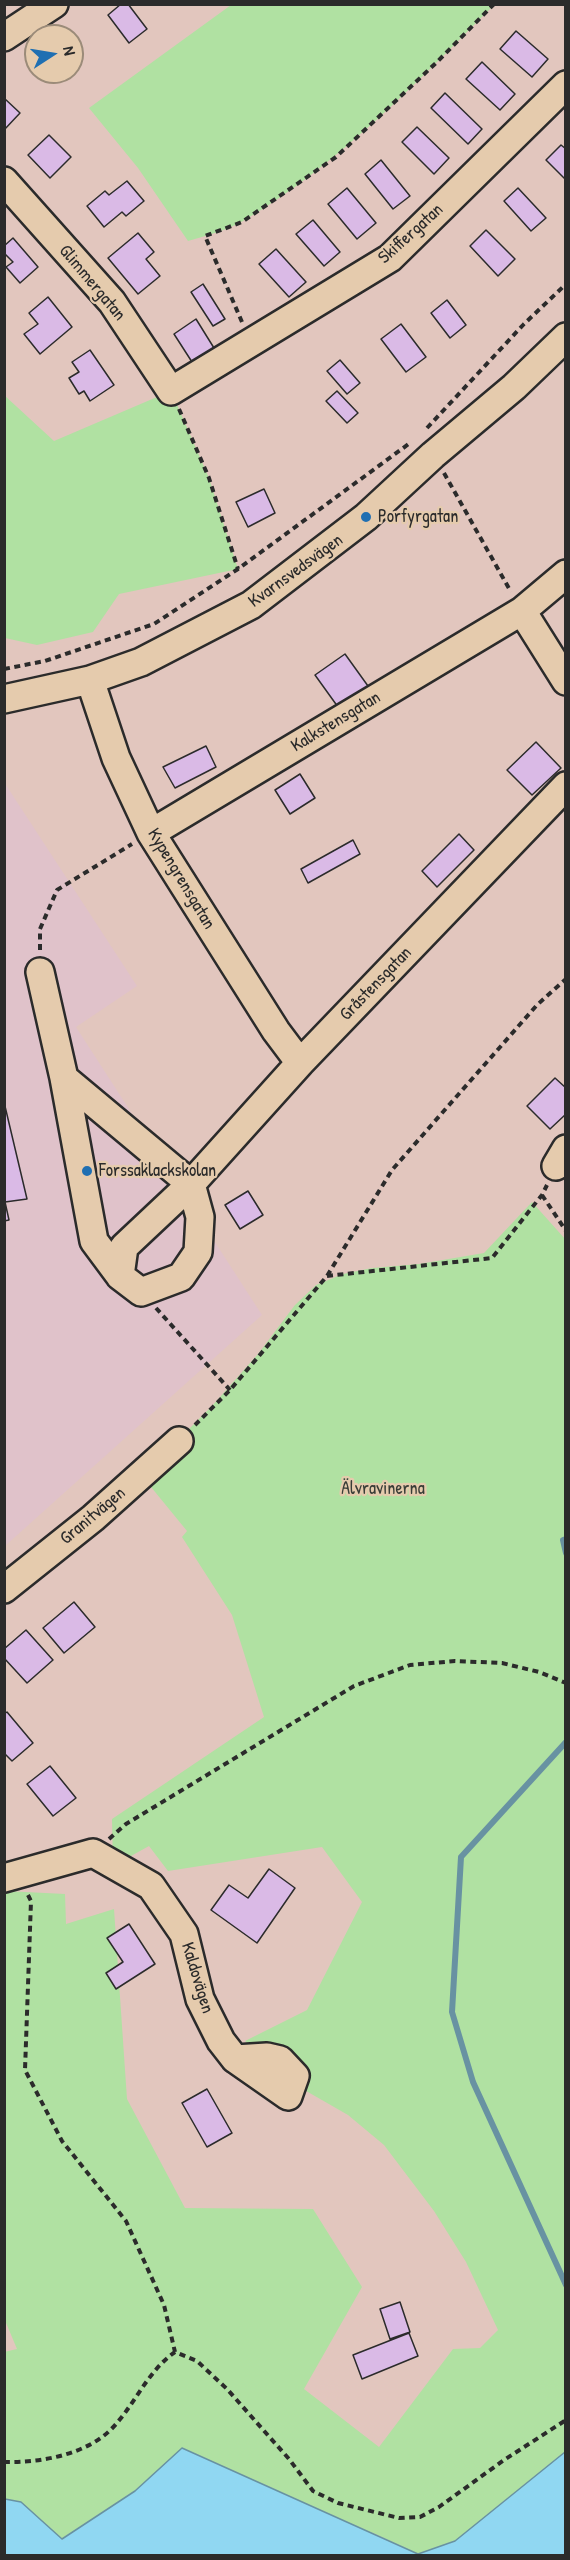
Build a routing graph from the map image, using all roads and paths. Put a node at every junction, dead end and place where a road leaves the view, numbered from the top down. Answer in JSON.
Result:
{"nodes":[{"id":1,"x":54,"y":4,"type":"edge"},
{"id":2,"x":494,"y":4,"type":"edge"},
{"id":3,"x":4,"y":37,"type":"edge"},
{"id":4,"x":566,"y":85,"type":"edge"},
{"id":5,"x":4,"y":181,"type":"edge"},
{"id":6,"x":566,"y":284,"type":"edge"},
{"id":7,"x":566,"y":337,"type":"edge"},
{"id":8,"x":250,"y":343,"type":"junction"},
{"id":9,"x":171,"y":392,"type":"junction"},
{"id":10,"x":429,"y":443,"type":"junction"},
{"id":11,"x":237,"y":569,"type":"junction"},
{"id":12,"x":566,"y":574,"type":"edge"},
{"id":13,"x":522,"y":611,"type":"junction"},
{"id":14,"x":4,"y":669,"type":"edge"},
{"id":15,"x":90,"y":680,"type":"junction"},
{"id":16,"x":566,"y":681,"type":"edge"},
{"id":17,"x":4,"y":699,"type":"edge"},
{"id":18,"x":566,"y":786,"type":"edge"},
{"id":19,"x":151,"y":833,"type":"junction"},
{"id":20,"x":40,"y":972,"type":"joint"},
{"id":21,"x":566,"y":979,"type":"edge"},
{"id":22,"x":300,"y":1063,"type":"junction"},
{"id":23,"x":64,"y":1078,"type":"junction"},
{"id":24,"x":561,"y":1157,"type":"edge"},
{"id":25,"x":191,"y":1184,"type":"junction"},
{"id":26,"x":542,"y":1196,"type":"junction"},
{"id":27,"x":566,"y":1231,"type":"edge"},
{"id":28,"x":120,"y":1275,"type":"junction"},
{"id":29,"x":327,"y":1276,"type":"junction"},
{"id":30,"x":141,"y":1292,"type":"junction"},
{"id":31,"x":230,"y":1390,"type":"junction"},
{"id":32,"x":179,"y":1441,"type":"joint"},
{"id":33,"x":4,"y":1589,"type":"edge"},
{"id":34,"x":566,"y":1683,"type":"edge"},
{"id":35,"x":93,"y":1853,"type":"junction"},
{"id":36,"x":13,"y":1876,"type":"edge"},
{"id":37,"x":288,"y":2096,"type":"dead end"},
{"id":38,"x":175,"y":2352,"type":"junction"},
{"id":39,"x":566,"y":2420,"type":"edge"},
{"id":40,"x":4,"y":2462,"type":"edge"}],
"edges":[{"from":1,"to":3,"type":"street"},
{"from":2,"to":8,"type":"path"},
{"from":4,"to":8,"type":"street","name":"Skiffergatan"},
{"from":5,"to":9,"type":"street","name":"Glimmergatan"},
{"from":6,"to":10,"type":"path"},
{"from":7,"to":10,"type":"street","name":"Kvarnsvedsvägen"},
{"from":8,"to":9,"type":"street","name":"Skiffergatan"},
{"from":9,"to":11,"type":"path"},
{"from":10,"to":11,"type":"path"},
{"from":10,"to":13,"type":"path"},
{"from":10,"to":15,"type":"street","name":"Kvarnsvedsvägen"},
{"from":11,"to":14,"type":"path"},
{"from":12,"to":13,"type":"street","name":"Kalkstensgatan"},
{"from":13,"to":16,"type":"street"},
{"from":13,"to":19,"type":"street","name":"Kalkstensgatan"},
{"from":15,"to":17,"type":"street","name":"Kvarnsvedsvägen"},
{"from":15,"to":19,"type":"street","name":"Kypengrensgatan"},
{"from":18,"to":22,"type":"street","name":"Gråstensgatan"},
{"from":19,"to":20,"type":"path"},
{"from":19,"to":22,"type":"street","name":"Kypengrensgatan"},
{"from":20,"to":23,"type":"street"},
{"from":21,"to":29,"type":"path"},
{"from":22,"to":25,"type":"street","name":"Gråstensgatan"},
{"from":23,"to":25,"type":"street"},
{"from":23,"to":28,"type":"street"},
{"from":24,"to":26,"type":"path"},
{"from":25,"to":28,"type":"street","name":"Gråstensgatan"},
{"from":25,"to":30,"type":"street"},
{"from":26,"to":27,"type":"path"},
{"from":26,"to":29,"type":"path"},
{"from":28,"to":30,"type":"street"},
{"from":29,"to":31,"type":"path"},
{"from":30,"to":31,"type":"path"},
{"from":31,"to":32,"type":"path"},
{"from":32,"to":33,"type":"street","name":"Granitvägen"},
{"from":34,"to":35,"type":"path"},
{"from":35,"to":36,"type":"street"},
{"from":35,"to":37,"type":"street","name":"Kaldovägen"},
{"from":36,"to":38,"type":"path"},
{"from":38,"to":39,"type":"path"},
{"from":38,"to":40,"type":"path"}]}
